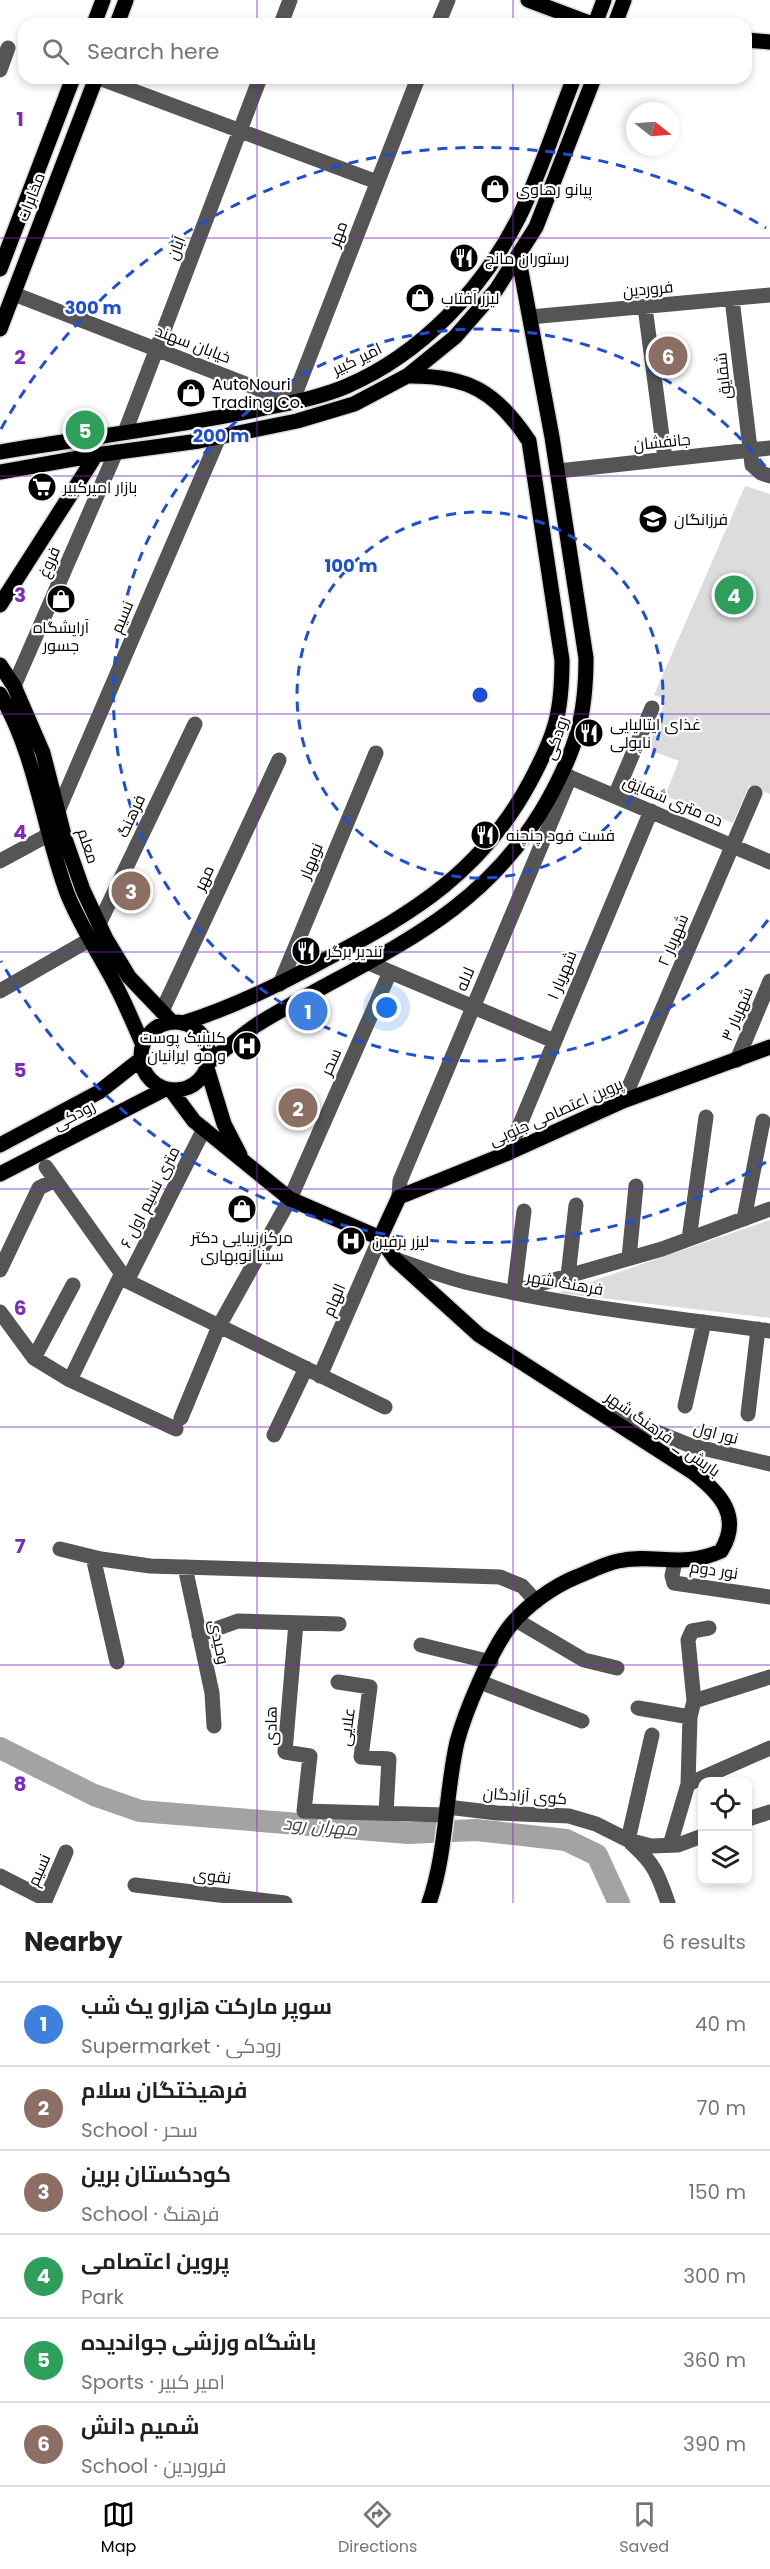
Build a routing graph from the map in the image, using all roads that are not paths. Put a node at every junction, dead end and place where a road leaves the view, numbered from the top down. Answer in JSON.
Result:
{"nodes":[{"id":1,"x":103,"y":0,"type":"edge"},
{"id":2,"x":126,"y":0,"type":"edge"},
{"id":3,"x":290,"y":0,"type":"edge"},
{"id":4,"x":448,"y":0,"type":"edge"},
{"id":5,"x":528,"y":0,"type":"edge"},
{"id":6,"x":604,"y":0,"type":"edge"},
{"id":7,"x":624,"y":0,"type":"edge"},
{"id":8,"x":96,"y":18,"type":"edge"},
{"id":9,"x":119,"y":18,"type":"edge"},
{"id":10,"x":283,"y":18,"type":"edge"},
{"id":11,"x":440,"y":18,"type":"edge"},
{"id":12,"x":577,"y":18,"type":"edge"},
{"id":13,"x":596,"y":18,"type":"edge"},
{"id":14,"x":617,"y":18,"type":"edge"},
{"id":15,"x":769,"y":38,"type":"edge"},
{"id":16,"x":752,"y":39,"type":"edge"},
{"id":17,"x":3,"y":49,"type":"edge"},
{"id":18,"x":0,"y":70,"type":"edge"},
{"id":19,"x":71,"y":84,"type":"edge"},
{"id":20,"x":95,"y":84,"type":"edge"},
{"id":21,"x":114,"y":84,"type":"edge"},
{"id":22,"x":259,"y":84,"type":"edge"},
{"id":23,"x":416,"y":84,"type":"edge"},
{"id":24,"x":571,"y":84,"type":"edge"},
{"id":25,"x":592,"y":84,"type":"edge"},
{"id":26,"x":55,"y":127,"type":"junction"},
{"id":27,"x":241,"y":130,"type":"junction"},
{"id":28,"x":75,"y":133,"type":"junction"},
{"id":29,"x":377,"y":182,"type":"junction"},
{"id":30,"x":518,"y":255,"type":"junction"},
{"id":31,"x":0,"y":269,"type":"edge"},
{"id":32,"x":14,"y":294,"type":"junction"},
{"id":33,"x":770,"y":295,"type":"edge"},
{"id":34,"x":732,"y":299,"type":"junction"},
{"id":35,"x":645,"y":307,"type":"junction"},
{"id":36,"x":530,"y":317,"type":"junction"},
{"id":37,"x":0,"y":329,"type":"edge"},
{"id":38,"x":157,"y":350,"type":"junction"},
{"id":39,"x":407,"y":376,"type":"junction"},
{"id":40,"x":292,"y":402,"type":"junction"},
{"id":41,"x":297,"y":421,"type":"junction"},
{"id":42,"x":126,"y":432,"type":"junction"},
{"id":43,"x":93,"y":436,"type":"junction"},
{"id":44,"x":219,"y":437,"type":"junction"},
{"id":45,"x":770,"y":448,"type":"edge"},
{"id":46,"x":749,"y":450,"type":"junction"},
{"id":47,"x":0,"y":452,"type":"edge"},
{"id":48,"x":116,"y":452,"type":"junction"},
{"id":49,"x":96,"y":455,"type":"junction"},
{"id":50,"x":664,"y":459,"type":"junction"},
{"id":51,"x":558,"y":471,"type":"junction"},
{"id":52,"x":0,"y":472,"type":"edge"},
{"id":53,"x":770,"y":476,"type":"edge"},
{"id":54,"x":0,"y":605,"type":"edge"},
{"id":55,"x":0,"y":665,"type":"edge"},
{"id":56,"x":14,"y":686,"type":"junction"},
{"id":57,"x":0,"y":694,"type":"edge"},
{"id":58,"x":652,"y":708,"type":"dead end"},
{"id":59,"x":195,"y":724,"type":"dead end"},
{"id":60,"x":551,"y":743,"type":"junction"},
{"id":61,"x":572,"y":752,"type":"junction"},
{"id":62,"x":376,"y":753,"type":"dead end"},
{"id":63,"x":279,"y":760,"type":"dead end"},
{"id":64,"x":566,"y":775,"type":"junction"},
{"id":65,"x":755,"y":793,"type":"dead end"},
{"id":66,"x":615,"y":796,"type":"junction"},
{"id":67,"x":58,"y":811,"type":"junction"},
{"id":68,"x":651,"y":811,"type":"junction"},
{"id":69,"x":48,"y":835,"type":"junction"},
{"id":70,"x":733,"y":846,"type":"junction"},
{"id":71,"x":0,"y":861,"type":"edge"},
{"id":72,"x":770,"y":862,"type":"edge"},
{"id":73,"x":426,"y":900,"type":"junction"},
{"id":74,"x":438,"y":921,"type":"junction"},
{"id":75,"x":99,"y":924,"type":"junction"},
{"id":76,"x":89,"y":940,"type":"junction"},
{"id":77,"x":369,"y":963,"type":"junction"},
{"id":78,"x":390,"y":972,"type":"junction"},
{"id":79,"x":770,"y":981,"type":"edge"},
{"id":80,"x":280,"y":984,"type":"junction"},
{"id":81,"x":0,"y":991,"type":"edge"},
{"id":82,"x":473,"y":1007,"type":"junction"},
{"id":83,"x":172,"y":1018,"type":"junction"},
{"id":84,"x":554,"y":1041,"type":"junction"},
{"id":85,"x":770,"y":1047,"type":"edge"},
{"id":86,"x":142,"y":1052,"type":"junction"},
{"id":87,"x":737,"y":1060,"type":"junction"},
{"id":88,"x":208,"y":1066,"type":"junction"},
{"id":89,"x":168,"y":1090,"type":"junction"},
{"id":90,"x":623,"y":1101,"type":"junction"},
{"id":91,"x":706,"y":1117,"type":"dead end"},
{"id":92,"x":763,"y":1121,"type":"dead end"},
{"id":93,"x":204,"y":1129,"type":"junction"},
{"id":94,"x":0,"y":1145,"type":"edge"},
{"id":95,"x":508,"y":1153,"type":"junction"},
{"id":96,"x":244,"y":1164,"type":"junction"},
{"id":97,"x":0,"y":1174,"type":"edge"},
{"id":98,"x":636,"y":1186,"type":"dead end"},
{"id":99,"x":399,"y":1197,"type":"junction"},
{"id":100,"x":290,"y":1199,"type":"junction"},
{"id":101,"x":576,"y":1205,"type":"dead end"},
{"id":102,"x":770,"y":1209,"type":"edge"},
{"id":103,"x":524,"y":1211,"type":"dead end"},
{"id":104,"x":744,"y":1219,"type":"junction"},
{"id":105,"x":380,"y":1238,"type":"junction"},
{"id":106,"x":689,"y":1239,"type":"junction"},
{"id":107,"x":629,"y":1258,"type":"junction"},
{"id":108,"x":395,"y":1259,"type":"junction"},
{"id":109,"x":0,"y":1270,"type":"edge"},
{"id":110,"x":568,"y":1276,"type":"junction"},
{"id":111,"x":124,"y":1277,"type":"junction"},
{"id":112,"x":73,"y":1285,"type":"dead end"},
{"id":113,"x":513,"y":1292,"type":"junction"},
{"id":114,"x":0,"y":1312,"type":"edge"},
{"id":115,"x":704,"y":1322,"type":"junction"},
{"id":116,"x":219,"y":1326,"type":"junction"},
{"id":117,"x":764,"y":1330,"type":"edge"},
{"id":118,"x":34,"y":1358,"type":"junction"},
{"id":119,"x":306,"y":1368,"type":"junction"},
{"id":120,"x":320,"y":1376,"type":"junction"},
{"id":121,"x":70,"y":1380,"type":"junction"},
{"id":122,"x":588,"y":1404,"type":"junction"},
{"id":123,"x":685,"y":1406,"type":"dead end"},
{"id":124,"x":385,"y":1407,"type":"dead end"},
{"id":125,"x":748,"y":1414,"type":"dead end"},
{"id":126,"x":274,"y":1435,"type":"dead end"},
{"id":127,"x":770,"y":1464,"type":"edge"},
{"id":128,"x":60,"y":1549,"type":"dead end"},
{"id":129,"x":93,"y":1557,"type":"junction"},
{"id":130,"x":675,"y":1561,"type":"junction"},
{"id":131,"x":185,"y":1567,"type":"junction"},
{"id":132,"x":770,"y":1597,"type":"edge"},
{"id":133,"x":536,"y":1601,"type":"junction"},
{"id":134,"x":516,"y":1620,"type":"junction"},
{"id":135,"x":296,"y":1623,"type":"junction"},
{"id":136,"x":339,"y":1624,"type":"dead end"},
{"id":137,"x":709,"y":1628,"type":"dead end"},
{"id":138,"x":199,"y":1635,"type":"junction"},
{"id":139,"x":421,"y":1645,"type":"dead end"},
{"id":140,"x":117,"y":1662,"type":"dead end"},
{"id":141,"x":491,"y":1662,"type":"junction"},
{"id":142,"x":617,"y":1668,"type":"dead end"},
{"id":143,"x":770,"y":1677,"type":"edge"},
{"id":144,"x":338,"y":1682,"type":"dead end"},
{"id":145,"x":480,"y":1682,"type":"junction"},
{"id":146,"x":694,"y":1701,"type":"junction"},
{"id":147,"x":638,"y":1708,"type":"dead end"},
{"id":148,"x":690,"y":1717,"type":"junction"},
{"id":149,"x":582,"y":1721,"type":"dead end"},
{"id":150,"x":214,"y":1726,"type":"dead end"},
{"id":151,"x":652,"y":1735,"type":"dead end"},
{"id":152,"x":770,"y":1748,"type":"edge"},
{"id":153,"x":688,"y":1784,"type":"junction"},
{"id":154,"x":304,"y":1811,"type":"joint"},
{"id":155,"x":446,"y":1811,"type":"junction"},
{"id":156,"x":770,"y":1812,"type":"edge"},
{"id":157,"x":386,"y":1813,"type":"junction"},
{"id":158,"x":752,"y":1817,"type":"edge"},
{"id":159,"x":698,"y":1838,"type":"edge"},
{"id":160,"x":628,"y":1840,"type":"junction"},
{"id":161,"x":670,"y":1845,"type":"junction"},
{"id":162,"x":66,"y":1852,"type":"dead end"},
{"id":163,"x":0,"y":1876,"type":"edge"},
{"id":164,"x":135,"y":1885,"type":"dead end"},
{"id":165,"x":160,"y":1888,"type":"junction"},
{"id":166,"x":45,"y":1901,"type":"edge"},
{"id":167,"x":153,"y":1903,"type":"edge"},
{"id":168,"x":285,"y":1903,"type":"edge"},
{"id":169,"x":429,"y":1903,"type":"edge"},
{"id":170,"x":668,"y":1903,"type":"edge"}],
"edges":[{"from":1,"to":8,"type":"main road"},
{"from":2,"to":9,"type":"main road"},
{"from":3,"to":10,"type":"street"},
{"from":4,"to":11,"type":"street"},
{"from":5,"to":12,"type":"main road"},
{"from":6,"to":13,"type":"main road"},
{"from":7,"to":14,"type":"main road"},
{"from":15,"to":16,"type":"main road"},
{"from":17,"to":18,"type":"street"},
{"from":19,"to":26,"type":"main road","name":"مخابرات"},
{"from":20,"to":28,"type":"main road","name":"مخابرات"},
{"from":21,"to":27,"type":"street"},
{"from":22,"to":27,"type":"street","name":"آبان"},
{"from":23,"to":29,"type":"street","name":"مهر"},
{"from":24,"to":40,"type":"main road","name":"امیر کبیر"},
{"from":25,"to":30,"type":"main road"},
{"from":26,"to":28,"type":"main road"},
{"from":26,"to":31,"type":"main road","name":"مخابرات"},
{"from":27,"to":29,"type":"street"},
{"from":27,"to":38,"type":"street","name":"آبان"},
{"from":28,"to":32,"type":"main road","name":"مخابرات"},
{"from":29,"to":40,"type":"street","name":"مهر"},
{"from":30,"to":36,"type":"main road","name":"رودکى"},
{"from":30,"to":39,"type":"main road"},
{"from":32,"to":37,"type":"main road","name":"مخابرات"},
{"from":32,"to":38,"type":"street","name":"خیابان سهند"},
{"from":33,"to":34,"type":"street","name":"فروردین"},
{"from":34,"to":35,"type":"street","name":"فروردین"},
{"from":34,"to":46,"type":"street","name":"شقایق"},
{"from":35,"to":36,"type":"street","name":"فروردین"},
{"from":35,"to":50,"type":"street"},
{"from":36,"to":51,"type":"main road","name":"رودکى"},
{"from":38,"to":40,"type":"street","name":"خیابان سهند"},
{"from":38,"to":42,"type":"street","name":"آبان"},
{"from":39,"to":41,"type":"main road"},
{"from":39,"to":60,"type":"main road","name":"رودکى"},
{"from":40,"to":41,"type":"street"},
{"from":40,"to":42,"type":"main road","name":"امیر کبیر"},
{"from":41,"to":44,"type":"main road"},
{"from":42,"to":43,"type":"main road","name":"امیر کبیر"},
{"from":43,"to":47,"type":"main road","name":"امیر کبیر"},
{"from":43,"to":49,"type":"main road"},
{"from":44,"to":48,"type":"main road"},
{"from":44,"to":67,"type":"street","name":"نسیم"},
{"from":45,"to":46,"type":"street","name":"جانفشان"},
{"from":46,"to":50,"type":"street","name":"جانفشان"},
{"from":46,"to":53,"type":"street"},
{"from":48,"to":49,"type":"main road"},
{"from":48,"to":56,"type":"street","name":"فروغ"},
{"from":49,"to":52,"type":"main road"},
{"from":49,"to":54,"type":"main road"},
{"from":50,"to":51,"type":"street","name":"جانفشان"},
{"from":51,"to":61,"type":"main road","name":"رودکى"},
{"from":55,"to":56,"type":"main road","name":"معلم"},
{"from":56,"to":67,"type":"main road","name":"معلم"},
{"from":57,"to":69,"type":"main road"},
{"from":58,"to":66,"type":"street"},
{"from":59,"to":75,"type":"street","name":"فرهنگ"},
{"from":60,"to":61,"type":"main road"},
{"from":60,"to":73,"type":"main road","name":"رودکى"},
{"from":61,"to":64,"type":"main road","name":"رودکى"},
{"from":62,"to":80,"type":"street","name":"نوبهار"},
{"from":63,"to":83,"type":"street","name":"مهر"},
{"from":64,"to":66,"type":"street","name":"ده متری شقایق"},
{"from":64,"to":74,"type":"main road","name":"رودکى"},
{"from":64,"to":82,"type":"street","name":"لاله"},
{"from":65,"to":70,"type":"street","name":"شهریار ۲"},
{"from":66,"to":68,"type":"street","name":"ده متری شقایق"},
{"from":67,"to":75,"type":"main road","name":"معلم"},
{"from":68,"to":70,"type":"street","name":"ده متری شقایق"},
{"from":68,"to":84,"type":"street","name":"شهریار ۱"},
{"from":69,"to":71,"type":"street"},
{"from":69,"to":76,"type":"main road"},
{"from":70,"to":72,"type":"street","name":"ده متری شقایق"},
{"from":70,"to":90,"type":"street","name":"شهریار ۲"},
{"from":73,"to":74,"type":"main road"},
{"from":73,"to":80,"type":"main road","name":"رودکى"},
{"from":74,"to":77,"type":"main road","name":"رودکى"},
{"from":75,"to":83,"type":"main road","name":"معلم"},
{"from":76,"to":81,"type":"street"},
{"from":76,"to":86,"type":"main road"},
{"from":77,"to":78,"type":"street"},
{"from":77,"to":88,"type":"main road","name":"رودکى"},
{"from":78,"to":82,"type":"street"},
{"from":78,"to":100,"type":"street","name":"سحر"},
{"from":79,"to":87,"type":"street","name":"شهریار ۳"},
{"from":80,"to":83,"type":"main road","name":"رودکى"},
{"from":82,"to":84,"type":"street"},
{"from":82,"to":99,"type":"street","name":"لاله"},
{"from":83,"to":86,"type":"main road"},
{"from":83,"to":88,"type":"main road"},
{"from":84,"to":95,"type":"street","name":"شهریار ۱"},
{"from":85,"to":87,"type":"main road","name":"پروین اعتصامی جنوبی"},
{"from":86,"to":89,"type":"main road"},
{"from":86,"to":94,"type":"main road","name":"رودکی"},
{"from":87,"to":90,"type":"main road","name":"پروین اعتصامی جنوبی"},
{"from":88,"to":89,"type":"main road"},
{"from":88,"to":96,"type":"main road"},
{"from":89,"to":93,"type":"main road"},
{"from":89,"to":97,"type":"main road","name":"رودکی"},
{"from":90,"to":95,"type":"main road","name":"پروین اعتصامی جنوبی"},
{"from":91,"to":106,"type":"street"},
{"from":92,"to":104,"type":"street"},
{"from":93,"to":96,"type":"main road"},
{"from":93,"to":111,"type":"street","name":"۶ متری نسیم اول"},
{"from":95,"to":99,"type":"main road","name":"پروین اعتصامی جنوبی"},
{"from":96,"to":100,"type":"main road"},
{"from":98,"to":107,"type":"street"},
{"from":99,"to":105,"type":"main road"},
{"from":100,"to":105,"type":"main road"},
{"from":100,"to":116,"type":"street","name":"سحر"},
{"from":101,"to":110,"type":"street"},
{"from":102,"to":104,"type":"street","name":"فرهنگ شهر"},
{"from":103,"to":113,"type":"street"},
{"from":104,"to":106,"type":"street","name":"فرهنگ شهر"},
{"from":105,"to":108,"type":"main road","name":"باریش _ فرهنگ شهر"},
{"from":105,"to":120,"type":"street","name":"الهام"},
{"from":106,"to":107,"type":"street","name":"فرهنگ شهر"},
{"from":107,"to":110,"type":"street","name":"فرهنگ شهر"},
{"from":108,"to":113,"type":"street"},
{"from":108,"to":122,"type":"main road","name":"باریش _ فرهنگ شهر"},
{"from":109,"to":111,"type":"street"},
{"from":110,"to":113,"type":"street","name":"فرهنگ شهر"},
{"from":111,"to":116,"type":"street"},
{"from":111,"to":121,"type":"street","name":"۶ متری نسیم اول"},
{"from":112,"to":118,"type":"street"},
{"from":113,"to":115,"type":"street","name":"فرهنگ شهر"},
{"from":114,"to":118,"type":"street"},
{"from":115,"to":117,"type":"street","name":"فرهنگ شهر"},
{"from":115,"to":123,"type":"street"},
{"from":116,"to":119,"type":"street"},
{"from":116,"to":121,"type":"street","name":"سحر"},
{"from":117,"to":125,"type":"street"},
{"from":118,"to":121,"type":"street"},
{"from":119,"to":120,"type":"street"},
{"from":119,"to":126,"type":"street"},
{"from":120,"to":124,"type":"street"},
{"from":122,"to":127,"type":"street","name":"نور اول"},
{"from":122,"to":130,"type":"main road","name":"باریش _ فرهنگ شهر"},
{"from":128,"to":129,"type":"street"},
{"from":129,"to":131,"type":"street"},
{"from":129,"to":140,"type":"street"},
{"from":130,"to":132,"type":"street","name":"نور دوم"},
{"from":130,"to":133,"type":"main road","name":"باریش _ فرهنگ شهر"},
{"from":131,"to":133,"type":"street"},
{"from":131,"to":138,"type":"street","name":"وحیدی"},
{"from":133,"to":134,"type":"main road","name":"باریش _ فرهنگ شهر"},
{"from":134,"to":141,"type":"main road","name":"باریش _ فرهنگ شهر"},
{"from":134,"to":142,"type":"street"},
{"from":135,"to":136,"type":"street"},
{"from":135,"to":138,"type":"street"},
{"from":135,"to":154,"type":"street","name":"هادی"},
{"from":137,"to":146,"type":"street"},
{"from":138,"to":150,"type":"street","name":"وحیدی"},
{"from":139,"to":141,"type":"street"},
{"from":141,"to":145,"type":"main road","name":"باریش _ فرهنگ شهر"},
{"from":143,"to":146,"type":"street"},
{"from":144,"to":157,"type":"street","name":"علایی"},
{"from":145,"to":149,"type":"street"},
{"from":145,"to":155,"type":"main road","name":"باریش _ فرهنگ شهر"},
{"from":146,"to":148,"type":"street"},
{"from":147,"to":148,"type":"street"},
{"from":148,"to":153,"type":"street"},
{"from":151,"to":160,"type":"street"},
{"from":152,"to":153,"type":"street"},
{"from":153,"to":161,"type":"street"},
{"from":154,"to":157,"type":"street","name":"کوی آزادگان"},
{"from":155,"to":157,"type":"street","name":"کوی آزادگان"},
{"from":155,"to":160,"type":"street","name":"کوی آزادگان"},
{"from":155,"to":169,"type":"main road","name":"باریش _ فرهنگ شهر"},
{"from":156,"to":158,"type":"street"},
{"from":159,"to":161,"type":"street","name":"کوی آزادگان"},
{"from":160,"to":161,"type":"street","name":"کوی آزادگان"},
{"from":160,"to":170,"type":"street"},
{"from":162,"to":166,"type":"street","name":"نسیم"},
{"from":163,"to":166,"type":"street"},
{"from":164,"to":165,"type":"street","name":"نقوی"},
{"from":165,"to":167,"type":"street"},
{"from":165,"to":168,"type":"street","name":"نقوی"}]}
